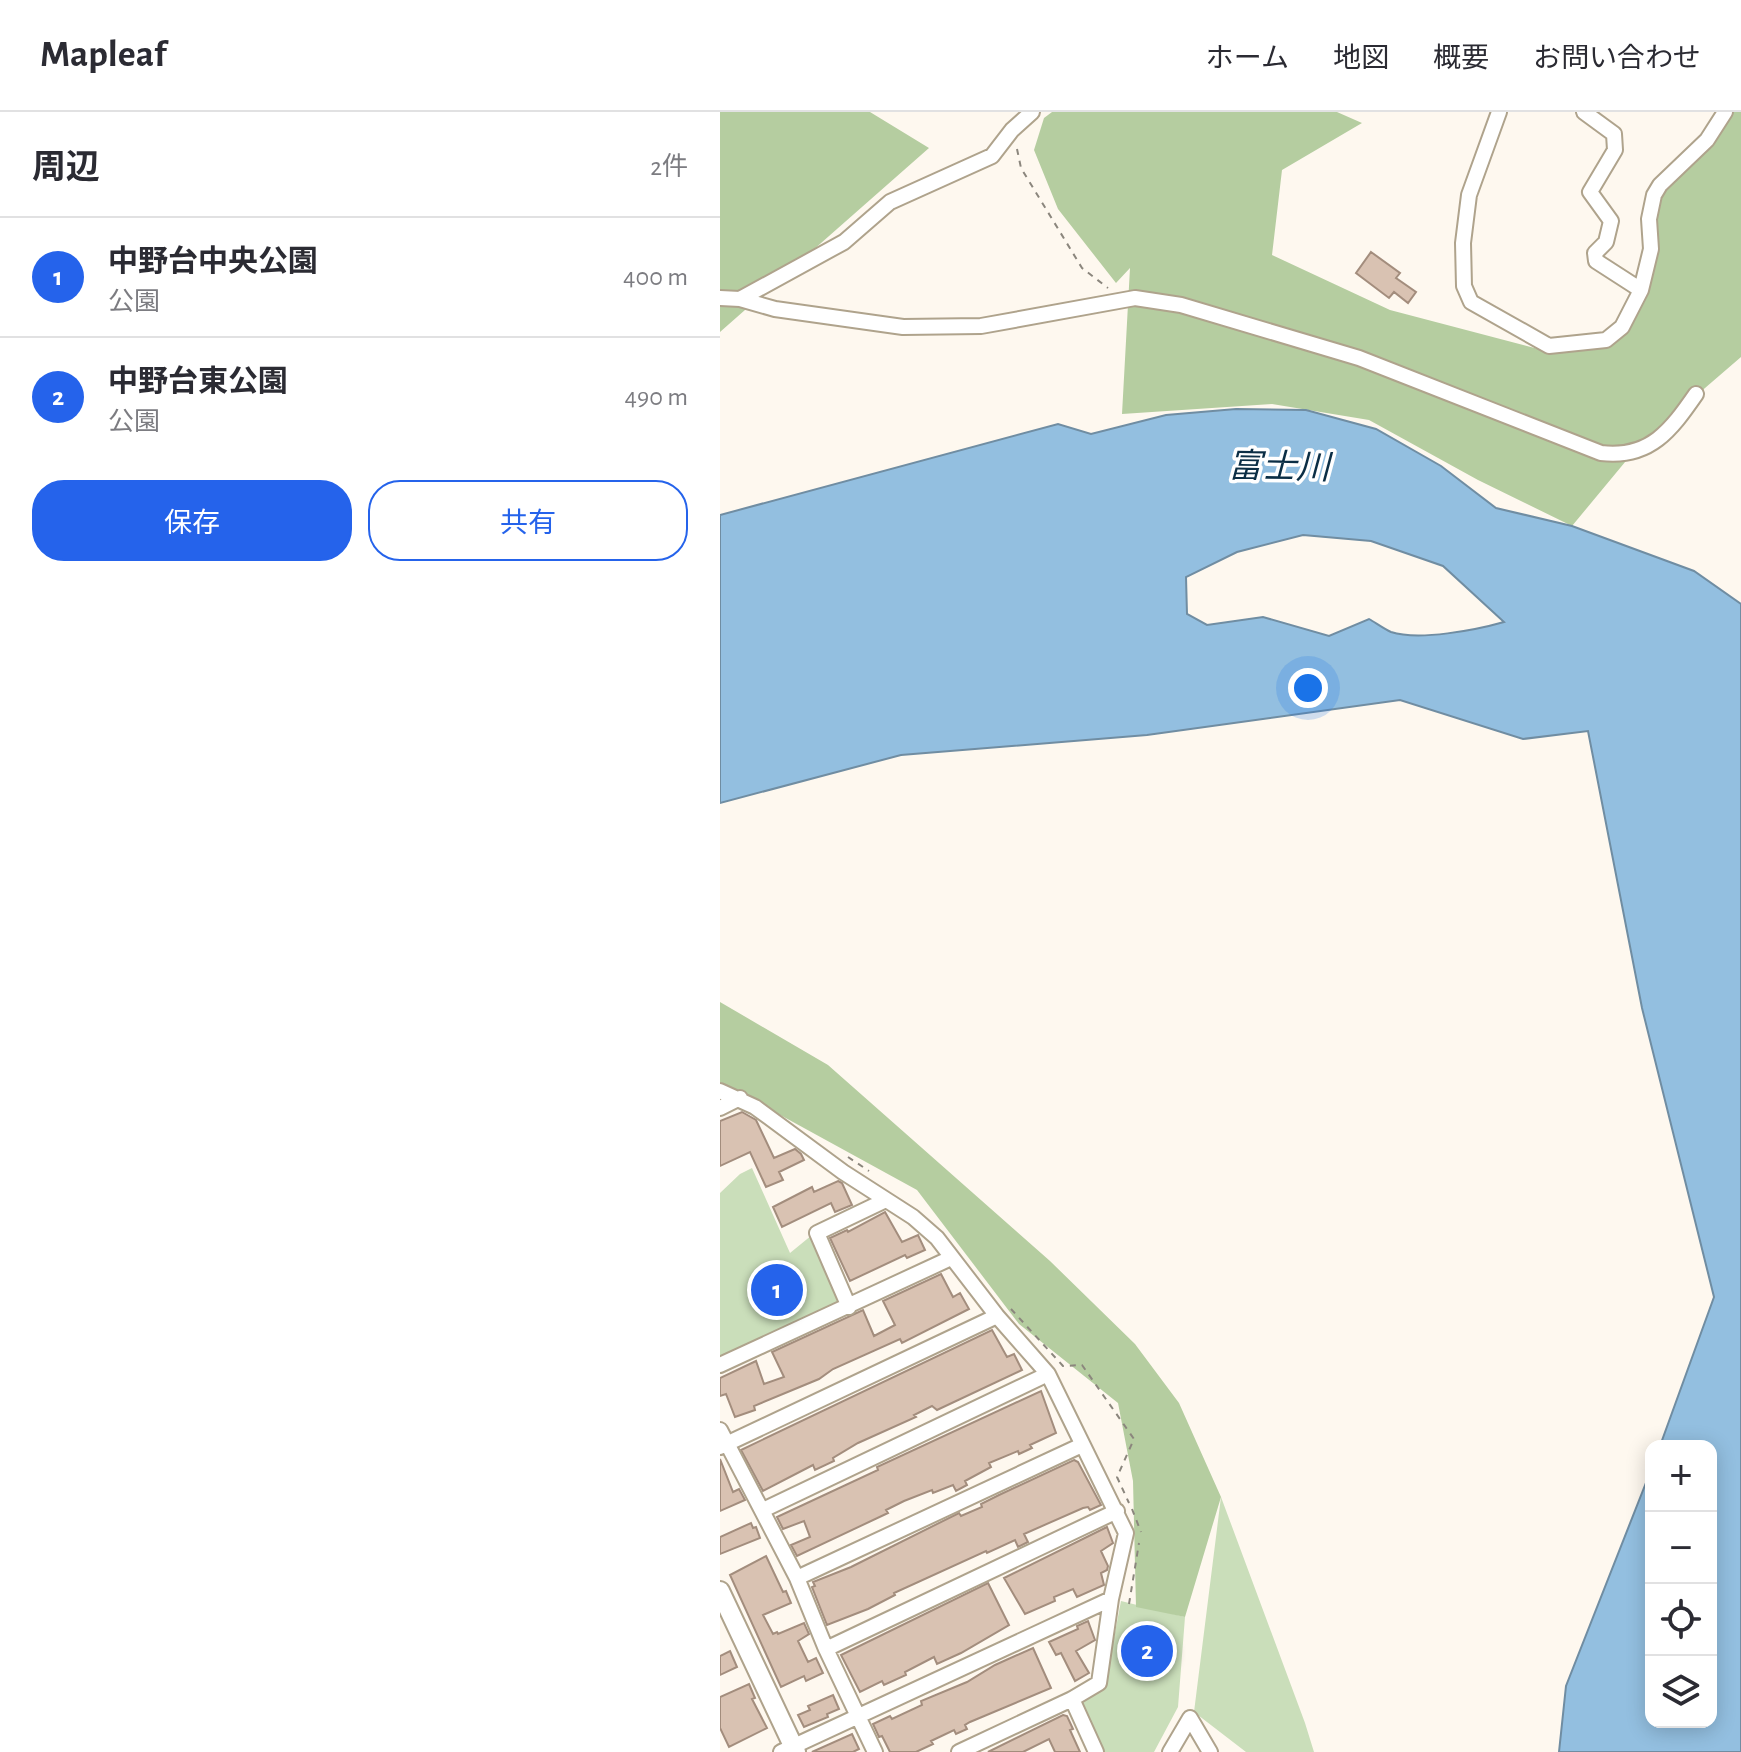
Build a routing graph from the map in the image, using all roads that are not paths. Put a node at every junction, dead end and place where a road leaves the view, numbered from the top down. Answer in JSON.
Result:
{"nodes":[{"id":1,"x":1032,"y":112,"type":"edge"},
{"id":2,"x":1499,"y":112,"type":"edge"},
{"id":3,"x":1584,"y":112,"type":"edge"},
{"id":4,"x":1725,"y":112,"type":"edge"},
{"id":5,"x":1641,"y":290,"type":"junction"},
{"id":6,"x":720,"y":298,"type":"edge"},
{"id":7,"x":740,"y":299,"type":"junction"},
{"id":8,"x":1696,"y":394,"type":"dead end"},
{"id":9,"x":720,"y":1091,"type":"edge"},
{"id":10,"x":740,"y":1098,"type":"junction"},
{"id":11,"x":720,"y":1108,"type":"edge"},
{"id":12,"x":886,"y":1200,"type":"junction"},
{"id":13,"x":951,"y":1258,"type":"junction"},
{"id":14,"x":849,"y":1307,"type":"junction"},
{"id":15,"x":997,"y":1316,"type":"junction"},
{"id":16,"x":720,"y":1365,"type":"edge"},
{"id":17,"x":1048,"y":1374,"type":"junction"},
{"id":18,"x":722,"y":1440,"type":"edge"},
{"id":19,"x":1082,"y":1445,"type":"junction"},
{"id":20,"x":763,"y":1510,"type":"junction"},
{"id":21,"x":1117,"y":1511,"type":"junction"},
{"id":22,"x":797,"y":1578,"type":"junction"},
{"id":23,"x":720,"y":1591,"type":"edge"},
{"id":24,"x":1111,"y":1599,"type":"junction"},
{"id":25,"x":826,"y":1649,"type":"junction"},
{"id":26,"x":1072,"y":1699,"type":"junction"},
{"id":27,"x":860,"y":1717,"type":"junction"},
{"id":28,"x":790,"y":1750,"type":"edge"},
{"id":29,"x":875,"y":1752,"type":"edge"},
{"id":30,"x":959,"y":1752,"type":"edge"},
{"id":31,"x":1096,"y":1752,"type":"edge"},
{"id":32,"x":1170,"y":1752,"type":"edge"},
{"id":33,"x":1210,"y":1752,"type":"edge"}],
"edges":[{"from":1,"to":7,"type":"street"},
{"from":2,"to":5,"type":"street"},
{"from":3,"to":5,"type":"street"},
{"from":4,"to":5,"type":"street"},
{"from":6,"to":7,"type":"street"},
{"from":7,"to":8,"type":"street"},
{"from":9,"to":10,"type":"street"},
{"from":10,"to":11,"type":"street"},
{"from":10,"to":12,"type":"street"},
{"from":12,"to":13,"type":"street"},
{"from":12,"to":14,"type":"street"},
{"from":13,"to":14,"type":"street"},
{"from":13,"to":15,"type":"street"},
{"from":14,"to":16,"type":"street"},
{"from":15,"to":17,"type":"street"},
{"from":15,"to":18,"type":"street"},
{"from":17,"to":19,"type":"street"},
{"from":17,"to":20,"type":"street"},
{"from":18,"to":20,"type":"street"},
{"from":19,"to":21,"type":"street"},
{"from":19,"to":22,"type":"street"},
{"from":20,"to":22,"type":"street"},
{"from":21,"to":24,"type":"street"},
{"from":21,"to":25,"type":"street"},
{"from":22,"to":25,"type":"street"},
{"from":23,"to":28,"type":"street"},
{"from":24,"to":26,"type":"street"},
{"from":24,"to":27,"type":"street"},
{"from":25,"to":27,"type":"street"},
{"from":26,"to":30,"type":"street"},
{"from":26,"to":31,"type":"street"},
{"from":27,"to":28,"type":"street"},
{"from":27,"to":29,"type":"street"},
{"from":32,"to":33,"type":"street"}]}
